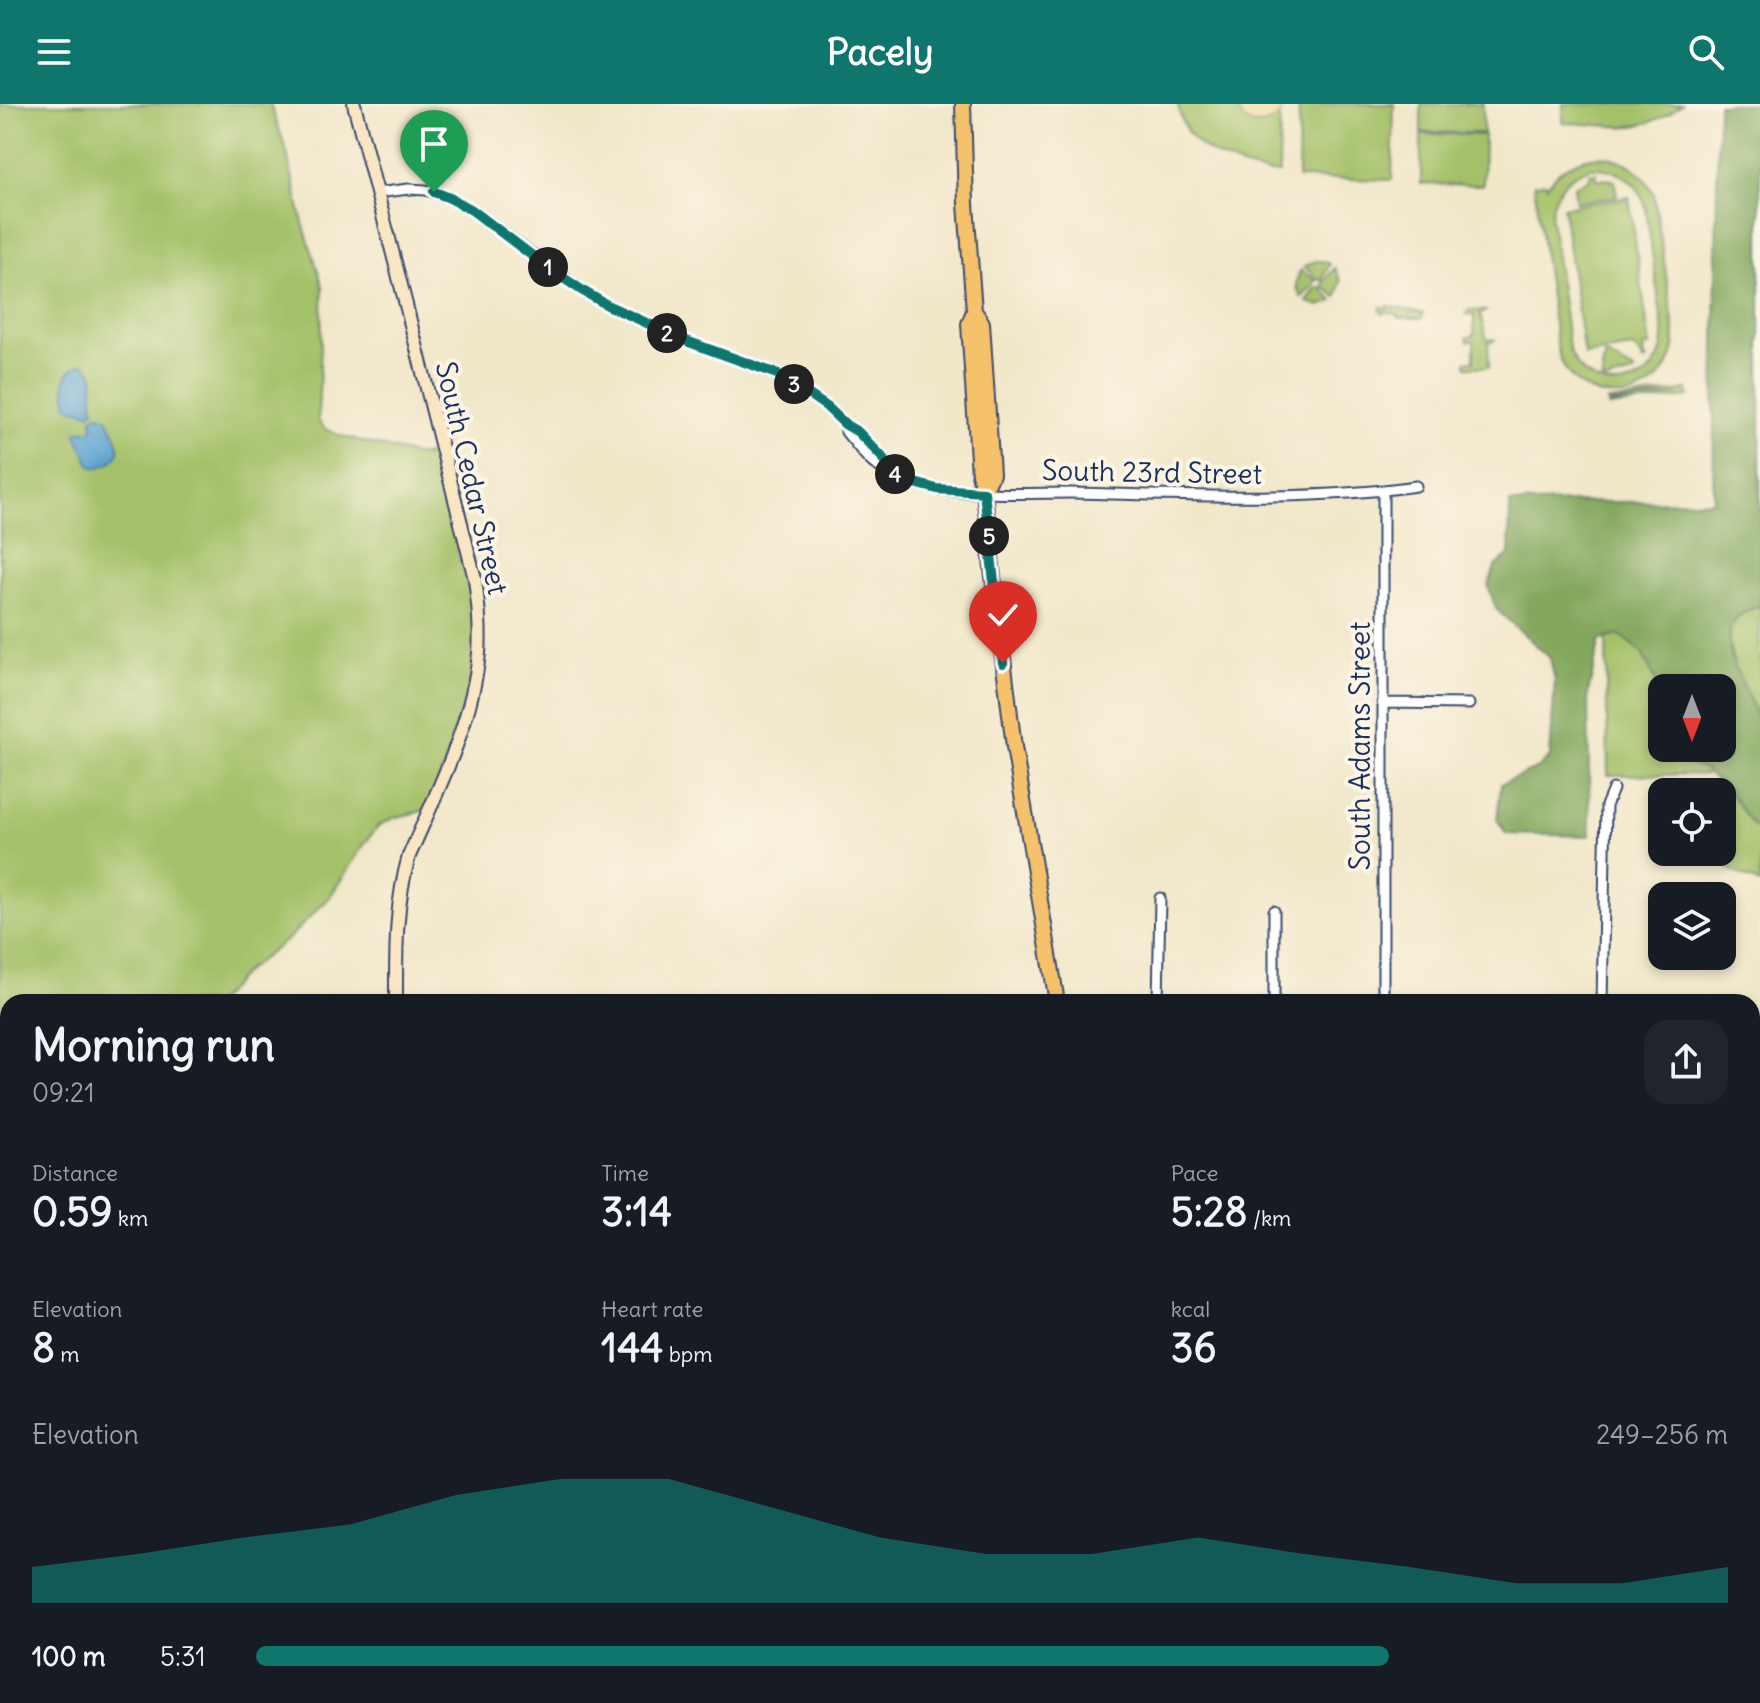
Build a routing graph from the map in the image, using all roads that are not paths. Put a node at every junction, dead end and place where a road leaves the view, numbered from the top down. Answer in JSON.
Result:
{"nodes":[{"id":1,"x":354,"y":104,"type":"edge"},
{"id":2,"x":963,"y":104,"type":"edge"},
{"id":3,"x":376,"y":193,"type":"junction"},
{"id":4,"x":1416,"y":486,"type":"dead end"},
{"id":5,"x":1383,"y":491,"type":"junction"},
{"id":6,"x":984,"y":492,"type":"junction"},
{"id":7,"x":1382,"y":703,"type":"junction"},
{"id":8,"x":1469,"y":704,"type":"dead end"},
{"id":9,"x":1613,"y":789,"type":"dead end"},
{"id":10,"x":1160,"y":898,"type":"dead end"},
{"id":11,"x":1274,"y":911,"type":"dead end"},
{"id":12,"x":396,"y":994,"type":"edge"},
{"id":13,"x":1056,"y":994,"type":"edge"},
{"id":14,"x":1158,"y":994,"type":"edge"},
{"id":15,"x":1274,"y":994,"type":"edge"},
{"id":16,"x":1383,"y":994,"type":"edge"},
{"id":17,"x":1602,"y":994,"type":"edge"}],
"edges":[{"from":1,"to":3,"type":"main road","name":"South Cedar Street"},
{"from":2,"to":6,"type":"main road"},
{"from":3,"to":6,"type":"street","name":"South 23rd Street"},
{"from":3,"to":12,"type":"main road","name":"South Cedar Street"},
{"from":4,"to":5,"type":"street","name":"South 23rd Street"},
{"from":5,"to":6,"type":"street","name":"South 23rd Street"},
{"from":5,"to":7,"type":"street","name":"South Adams Street"},
{"from":6,"to":13,"type":"main road"},
{"from":7,"to":8,"type":"street"},
{"from":7,"to":16,"type":"street","name":"South Adams Street"},
{"from":9,"to":17,"type":"street"},
{"from":10,"to":14,"type":"street"},
{"from":11,"to":15,"type":"street"}]}
